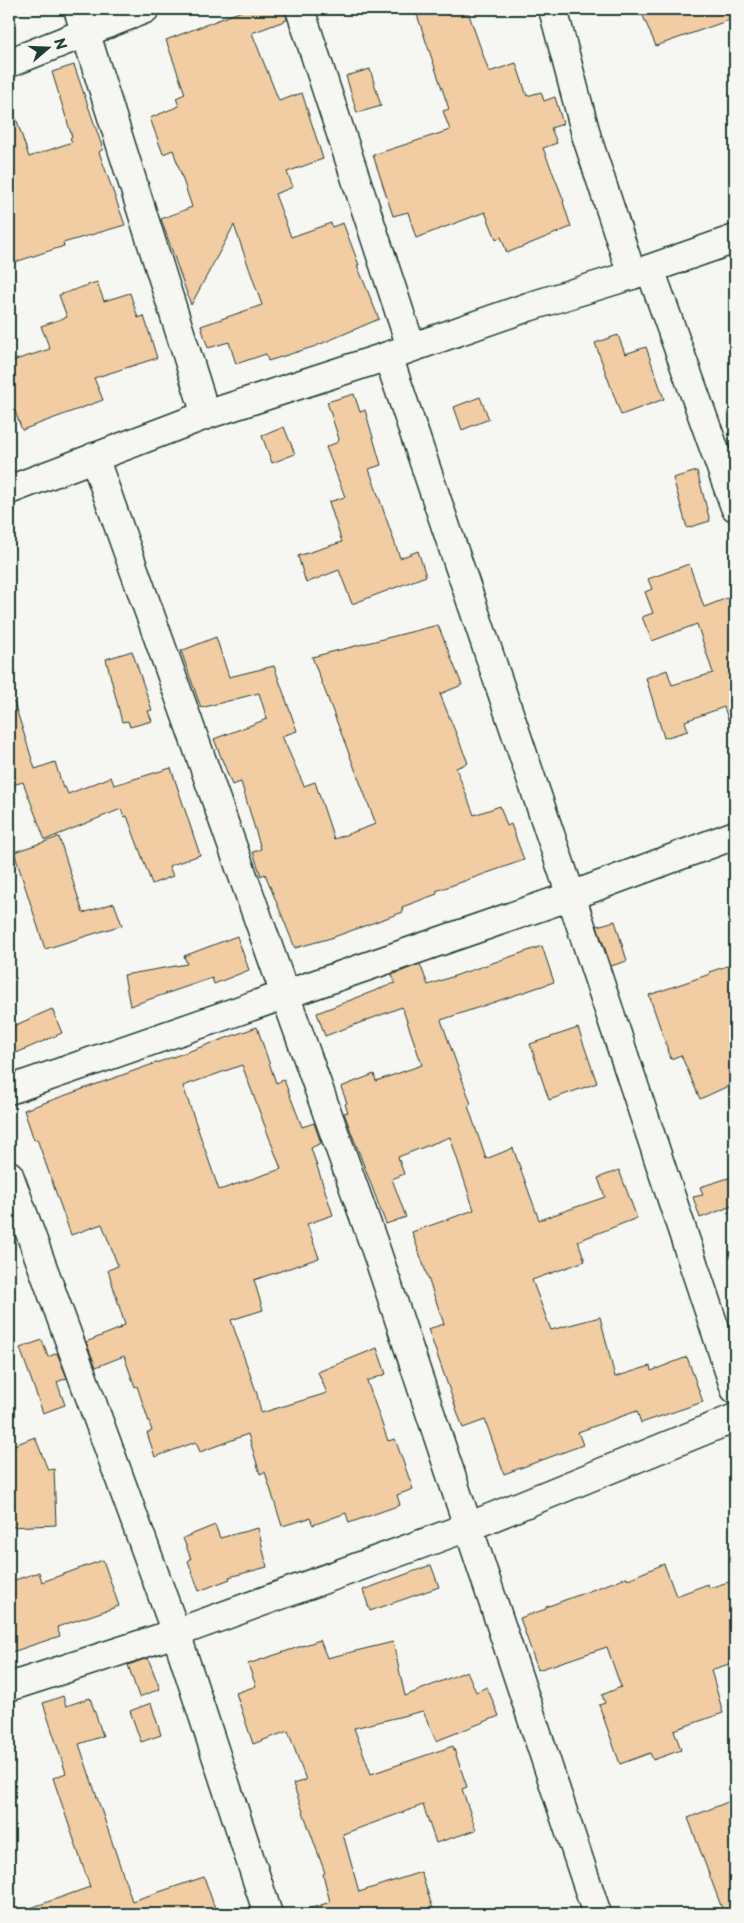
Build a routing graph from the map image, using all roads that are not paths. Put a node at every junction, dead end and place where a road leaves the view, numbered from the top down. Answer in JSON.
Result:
{"nodes":[{"id":1,"x":145,"y":9,"type":"edge"},
{"id":2,"x":300,"y":9,"type":"edge"},
{"id":3,"x":553,"y":9,"type":"edge"},
{"id":4,"x":82,"y":20,"type":"edge"},
{"id":5,"x":9,"y":63,"type":"edge"},
{"id":6,"x":735,"y":239,"type":"edge"},
{"id":7,"x":641,"y":272,"type":"junction"},
{"id":8,"x":399,"y":351,"type":"junction"},
{"id":9,"x":206,"y":415,"type":"junction"},
{"id":10,"x":94,"y":456,"type":"junction"},
{"id":11,"x":10,"y":486,"type":"edge"},
{"id":12,"x":735,"y":507,"type":"edge"},
{"id":13,"x":735,"y":836,"type":"edge"},
{"id":14,"x":572,"y":896,"type":"junction"},
{"id":15,"x":284,"y":995,"type":"junction"},
{"id":16,"x":9,"y":1090,"type":"edge"},
{"id":17,"x":9,"y":1174,"type":"edge"},
{"id":18,"x":735,"y":1389,"type":"edge"},
{"id":19,"x":735,"y":1418,"type":"edge"},
{"id":20,"x":468,"y":1527,"type":"junction"},
{"id":21,"x":176,"y":1633,"type":"junction"},
{"id":22,"x":9,"y":1687,"type":"edge"},
{"id":23,"x":268,"y":1914,"type":"edge"},
{"id":24,"x":597,"y":1914,"type":"edge"}],
"edges":[{"from":1,"to":4,"type":"street"},
{"from":2,"to":8,"type":"street"},
{"from":3,"to":7,"type":"street"},
{"from":4,"to":5,"type":"street"},
{"from":4,"to":9,"type":"street"},
{"from":6,"to":7,"type":"street"},
{"from":7,"to":8,"type":"street"},
{"from":7,"to":12,"type":"street"},
{"from":8,"to":9,"type":"street"},
{"from":8,"to":14,"type":"street"},
{"from":9,"to":10,"type":"street"},
{"from":10,"to":11,"type":"street"},
{"from":10,"to":15,"type":"street"},
{"from":13,"to":14,"type":"street"},
{"from":14,"to":15,"type":"street"},
{"from":14,"to":18,"type":"street"},
{"from":15,"to":16,"type":"street"},
{"from":15,"to":20,"type":"street"},
{"from":17,"to":21,"type":"street"},
{"from":19,"to":20,"type":"street"},
{"from":20,"to":21,"type":"street"},
{"from":20,"to":24,"type":"street"},
{"from":21,"to":22,"type":"street"},
{"from":21,"to":23,"type":"street"}]}
